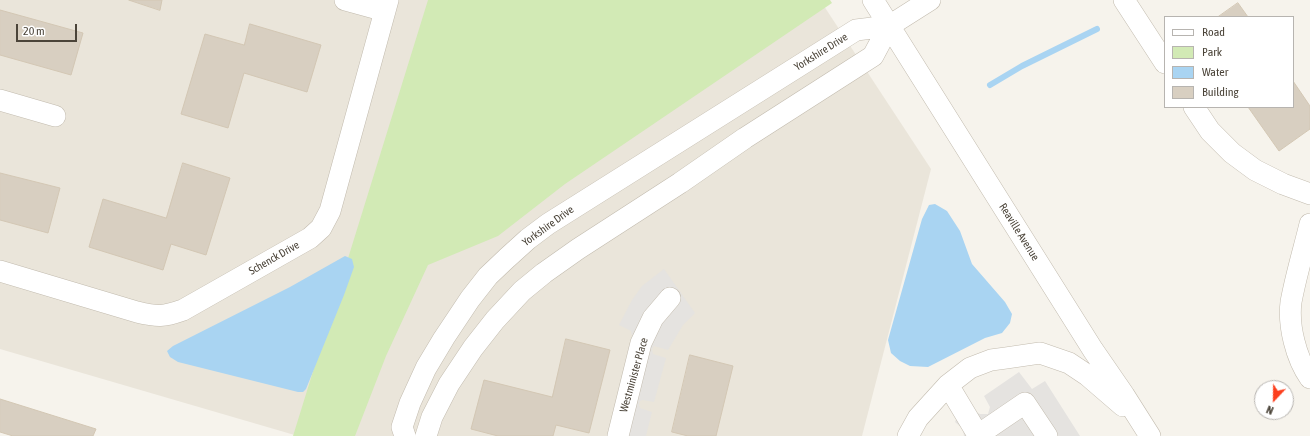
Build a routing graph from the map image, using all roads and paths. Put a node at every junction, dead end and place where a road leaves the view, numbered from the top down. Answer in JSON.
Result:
{"nodes":[{"id":1,"x":345,"y":0,"type":"edge"},
{"id":2,"x":873,"y":0,"type":"edge"},
{"id":3,"x":930,"y":0,"type":"edge"},
{"id":4,"x":1124,"y":0,"type":"edge"},
{"id":5,"x":387,"y":6,"type":"edge"},
{"id":6,"x":889,"y":26,"type":"junction"},
{"id":7,"x":1164,"y":61,"type":"edge"},
{"id":8,"x":0,"y":100,"type":"edge"},
{"id":9,"x":1195,"y":108,"type":"edge"},
{"id":10,"x":55,"y":116,"type":"dead end"},
{"id":11,"x":1310,"y":194,"type":"edge"},
{"id":12,"x":1310,"y":224,"type":"edge"},
{"id":13,"x":0,"y":271,"type":"edge"},
{"id":14,"x":670,"y":298,"type":"dead end"},
{"id":15,"x":1310,"y":378,"type":"edge"},
{"id":16,"x":948,"y":385,"type":"junction"},
{"id":17,"x":1146,"y":430,"type":"edge"},
{"id":18,"x":405,"y":436,"type":"edge"},
{"id":19,"x":426,"y":436,"type":"edge"},
{"id":20,"x":618,"y":436,"type":"edge"},
{"id":21,"x":908,"y":436,"type":"edge"},
{"id":22,"x":978,"y":436,"type":"edge"},
{"id":23,"x":1047,"y":436,"type":"edge"}],
"edges":[{"from":1,"to":5,"type":"street"},
{"from":2,"to":6,"type":"street","name":"Reaville Avenue"},
{"from":3,"to":6,"type":"street"},
{"from":4,"to":7,"type":"street"},
{"from":5,"to":13,"type":"street","name":"Schenck Drive"},
{"from":6,"to":17,"type":"street","name":"Reaville Avenue"},
{"from":6,"to":18,"type":"street","name":"Yorkshire Drive"},
{"from":6,"to":19,"type":"street"},
{"from":8,"to":10,"type":"street"},
{"from":9,"to":11,"type":"street"},
{"from":12,"to":15,"type":"street"},
{"from":14,"to":20,"type":"street","name":"Westminister Place"},
{"from":16,"to":17,"type":"street"},
{"from":16,"to":21,"type":"street"},
{"from":16,"to":22,"type":"street"},
{"from":22,"to":23,"type":"street"}]}
